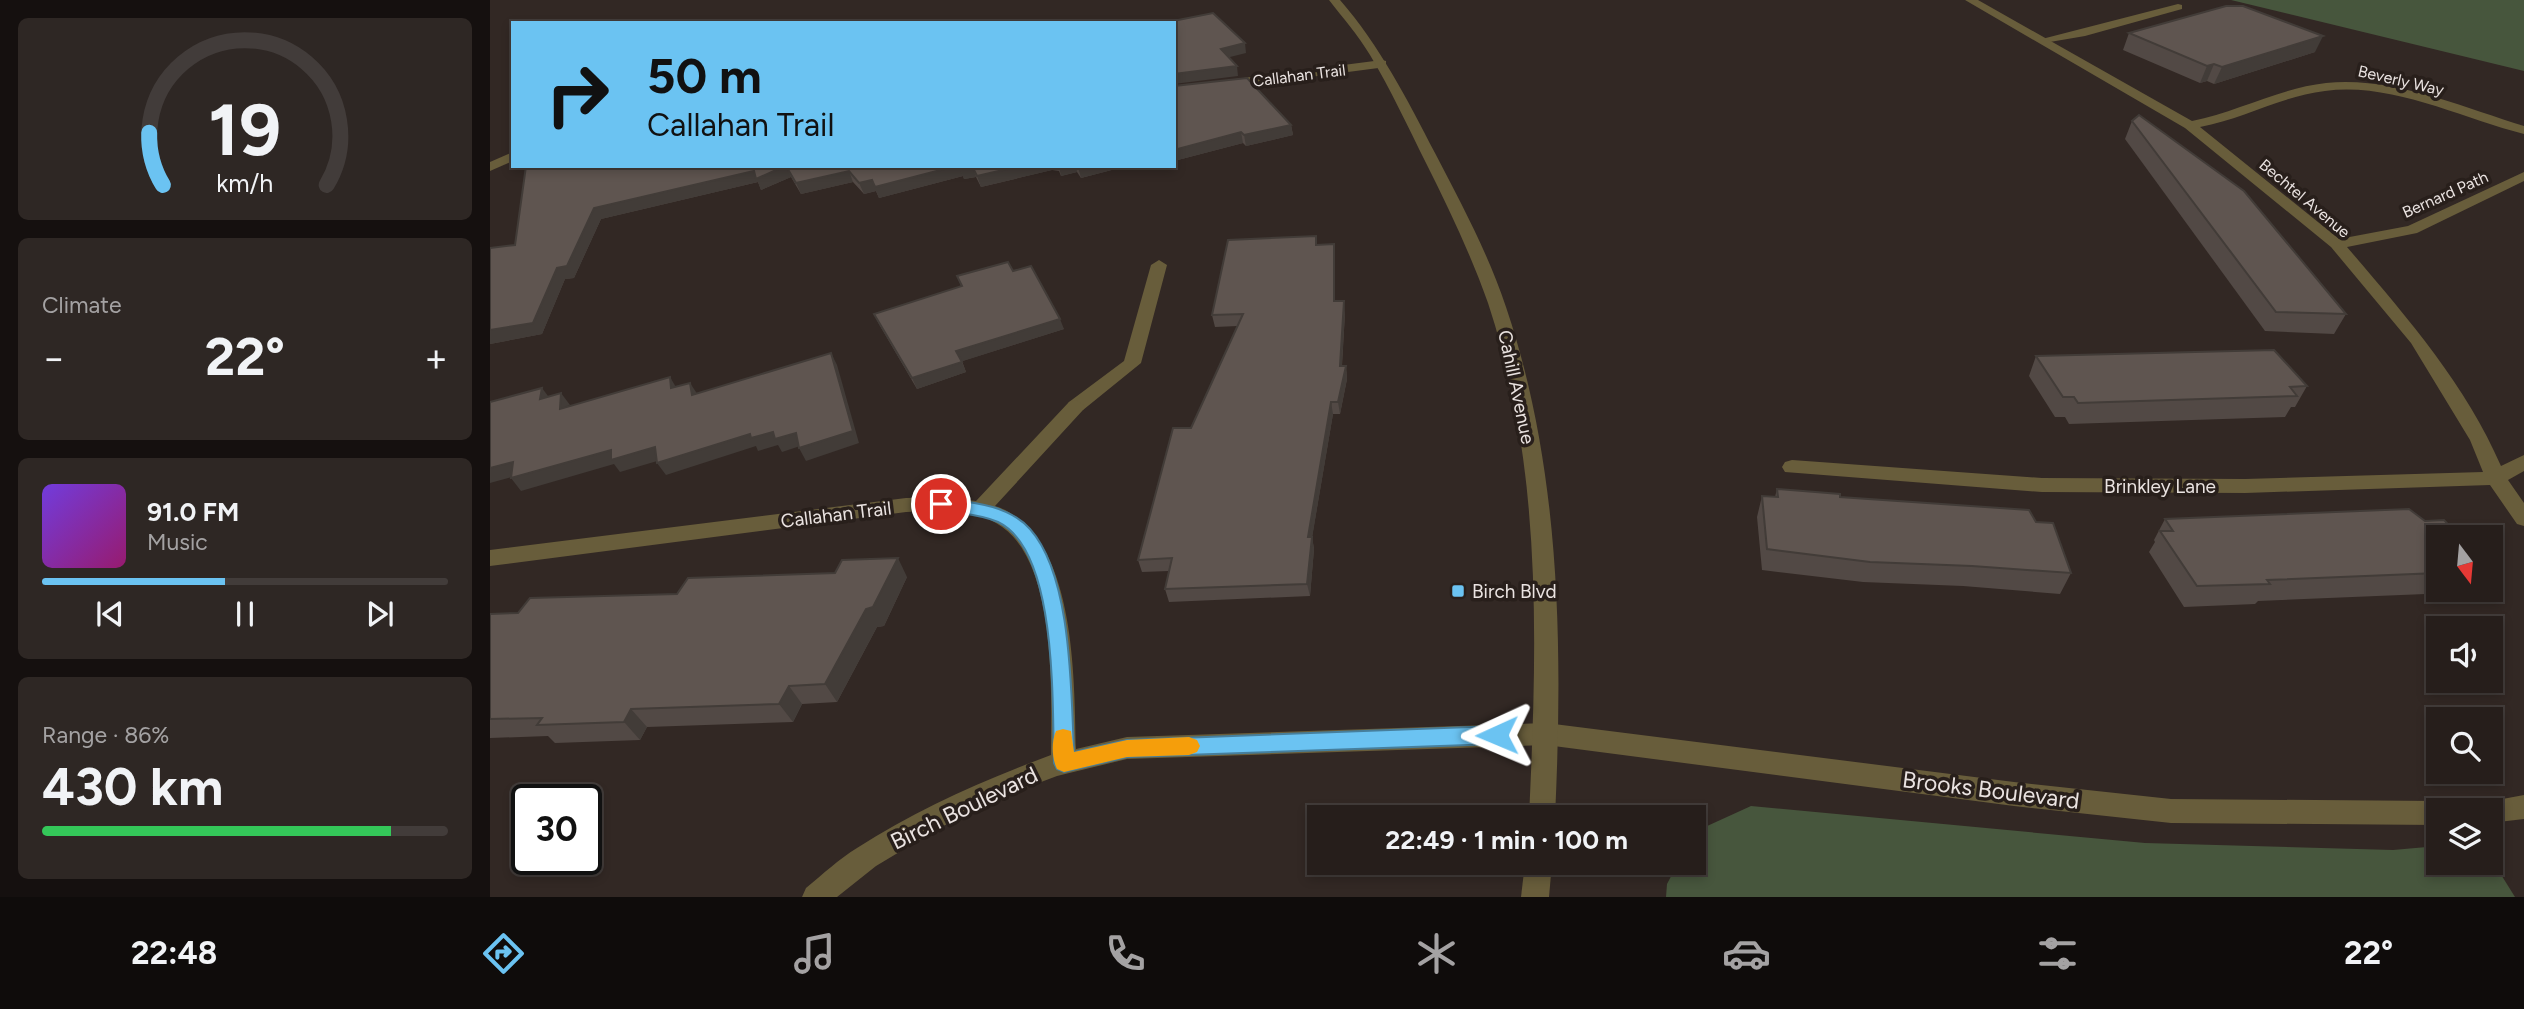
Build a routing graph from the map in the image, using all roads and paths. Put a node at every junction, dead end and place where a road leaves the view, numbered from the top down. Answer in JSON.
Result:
{"nodes":[{"id":1,"x":1334,"y":0,"type":"edge"},
{"id":2,"x":1970,"y":0,"type":"edge"},
{"id":3,"x":2178,"y":7,"type":"dead end"},
{"id":4,"x":2044,"y":40,"type":"junction"},
{"id":5,"x":1382,"y":64,"type":"junction"},
{"id":6,"x":1176,"y":91,"type":"edge"},
{"id":7,"x":2190,"y":125,"type":"junction"},
{"id":8,"x":2524,"y":130,"type":"edge"},
{"id":9,"x":511,"y":157,"type":"edge"},
{"id":10,"x":490,"y":167,"type":"edge"},
{"id":11,"x":2524,"y":176,"type":"edge"},
{"id":12,"x":2336,"y":244,"type":"junction"},
{"id":13,"x":1159,"y":265,"type":"dead end"},
{"id":14,"x":2524,"y":462,"type":"edge"},
{"id":15,"x":1793,"y":467,"type":"dead end"},
{"id":16,"x":2496,"y":478,"type":"junction"},
{"id":17,"x":979,"y":510,"type":"junction"},
{"id":18,"x":2524,"y":519,"type":"edge"},
{"id":19,"x":490,"y":558,"type":"edge"},
{"id":20,"x":1546,"y":734,"type":"junction"},
{"id":21,"x":1064,"y":763,"type":"junction"},
{"id":22,"x":1543,"y":805,"type":"edge"},
{"id":23,"x":2524,"y":807,"type":"edge"},
{"id":24,"x":2503,"y":809,"type":"edge"},
{"id":25,"x":2426,"y":813,"type":"edge"},
{"id":26,"x":1538,"y":875,"type":"edge"},
{"id":27,"x":816,"y":897,"type":"edge"},
{"id":28,"x":1535,"y":897,"type":"edge"}],
"edges":[{"from":1,"to":5,"type":"street","name":"Cahill Avenue"},
{"from":2,"to":4,"type":"street","name":"Bechtel Avenue"},
{"from":3,"to":4,"type":"street"},
{"from":4,"to":7,"type":"street","name":"Bechtel Avenue"},
{"from":5,"to":6,"type":"street","name":"Callahan Trail"},
{"from":5,"to":20,"type":"street","name":"Cahill Avenue"},
{"from":7,"to":8,"type":"street","name":"Beverly Way"},
{"from":7,"to":12,"type":"street","name":"Bechtel Avenue"},
{"from":9,"to":10,"type":"street"},
{"from":11,"to":12,"type":"street","name":"Bernard Path"},
{"from":12,"to":16,"type":"street","name":"Bechtel Avenue"},
{"from":13,"to":17,"type":"street"},
{"from":14,"to":16,"type":"street","name":"Brinkley Lane"},
{"from":15,"to":16,"type":"street","name":"Brinkley Lane"},
{"from":16,"to":18,"type":"street","name":"Bechtel Avenue"},
{"from":17,"to":19,"type":"street","name":"Callahan Trail"},
{"from":17,"to":21,"type":"street","name":"Callahan Trail"},
{"from":20,"to":21,"type":"street","name":"Birch Boulevard"},
{"from":20,"to":22,"type":"street","name":"Cahill Avenue"},
{"from":20,"to":25,"type":"street","name":"Brooks Boulevard"},
{"from":21,"to":27,"type":"street","name":"Birch Boulevard"},
{"from":23,"to":24,"type":"street"},
{"from":26,"to":28,"type":"street"}]}
